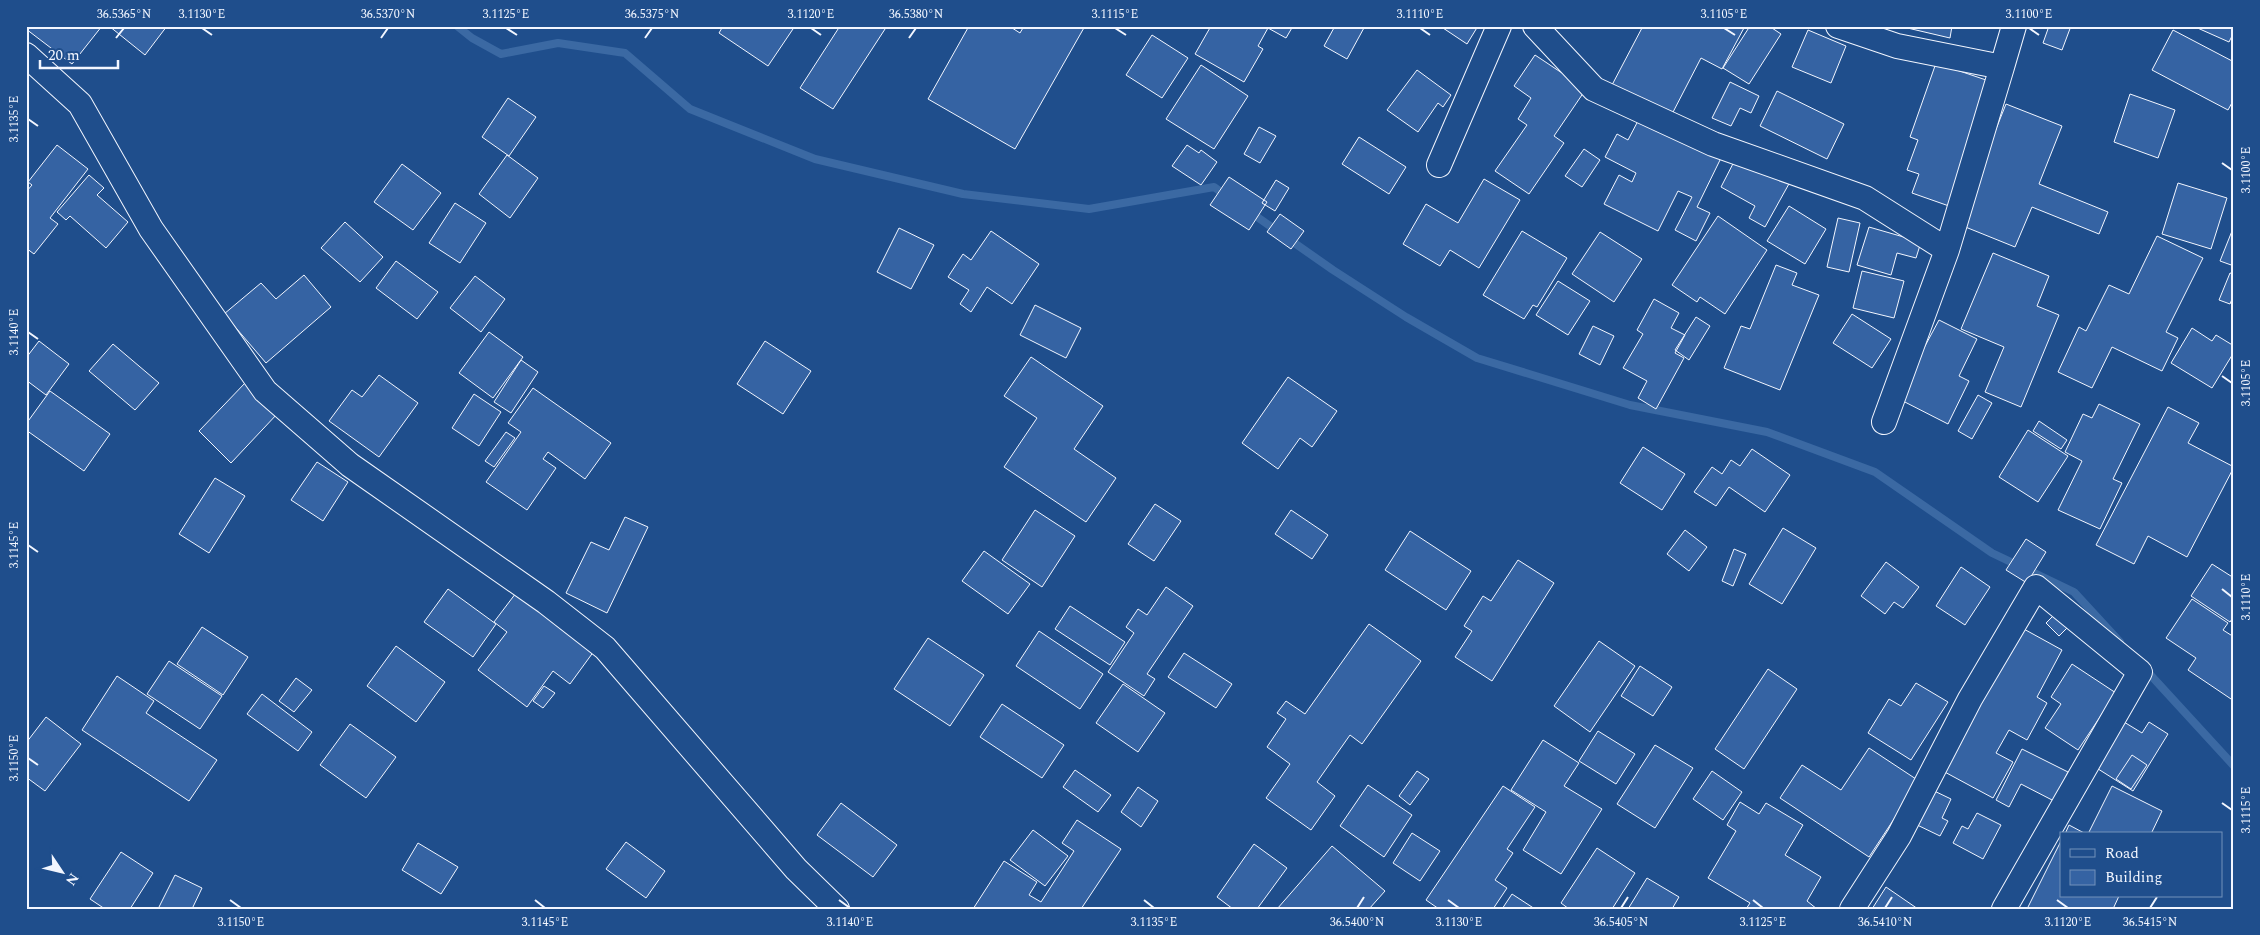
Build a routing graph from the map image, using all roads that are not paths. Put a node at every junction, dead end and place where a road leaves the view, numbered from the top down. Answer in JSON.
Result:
{"nodes":[{"id":1,"x":1499,"y":26,"type":"edge"},
{"id":2,"x":1535,"y":26,"type":"edge"},
{"id":3,"x":1838,"y":26,"type":"edge"},
{"id":4,"x":2014,"y":26,"type":"edge"},
{"id":5,"x":26,"y":55,"type":"edge"},
{"id":6,"x":2002,"y":67,"type":"junction"},
{"id":7,"x":1439,"y":165,"type":"dead end"},
{"id":8,"x":1947,"y":250,"type":"junction"},
{"id":9,"x":1884,"y":422,"type":"dead end"},
{"id":10,"x":837,"y":909,"type":"edge"},
{"id":11,"x":1852,"y":909,"type":"edge"},
{"id":12,"x":2004,"y":909,"type":"edge"}],
"edges":[{"from":1,"to":7,"type":"street"},
{"from":2,"to":8,"type":"street"},
{"from":3,"to":6,"type":"street"},
{"from":4,"to":6,"type":"street"},
{"from":5,"to":10,"type":"street"},
{"from":6,"to":8,"type":"street"},
{"from":8,"to":9,"type":"street"},
{"from":11,"to":12,"type":"street"}]}
